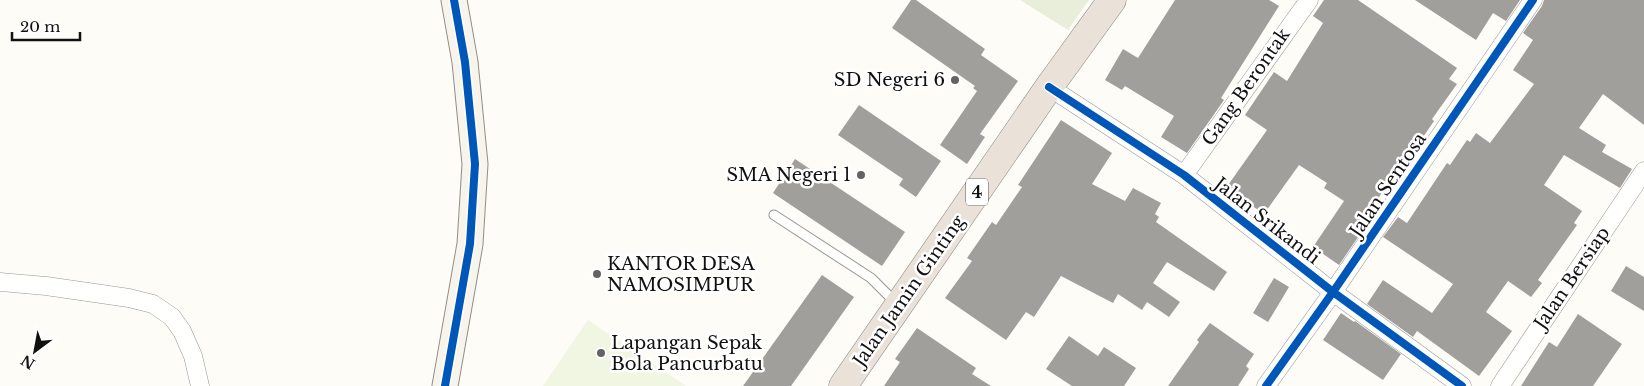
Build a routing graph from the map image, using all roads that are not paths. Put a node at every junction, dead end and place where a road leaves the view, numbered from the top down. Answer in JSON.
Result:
{"nodes":[{"id":1,"x":454,"y":0,"type":"edge"},
{"id":2,"x":1112,"y":0,"type":"edge"},
{"id":3,"x":1308,"y":0,"type":"edge"},
{"id":4,"x":1534,"y":0,"type":"edge"},
{"id":5,"x":1049,"y":87,"type":"junction"},
{"id":6,"x":1644,"y":171,"type":"edge"},
{"id":7,"x":1184,"y":175,"type":"junction"},
{"id":8,"x":774,"y":215,"type":"dead end"},
{"id":9,"x":0,"y":282,"type":"edge"},
{"id":10,"x":1333,"y":292,"type":"junction"},
{"id":11,"x":899,"y":305,"type":"junction"},
{"id":12,"x":200,"y":386,"type":"edge"},
{"id":13,"x":445,"y":386,"type":"edge"},
{"id":14,"x":843,"y":386,"type":"edge"},
{"id":15,"x":1266,"y":386,"type":"edge"},
{"id":16,"x":1462,"y":386,"type":"edge"},
{"id":17,"x":1500,"y":386,"type":"edge"}],
"edges":[{"from":1,"to":13,"type":"street"},
{"from":2,"to":5,"type":"highway","name":"Jalan Jamin Ginting","number":"4"},
{"from":3,"to":7,"type":"street","name":"Gang Berontak"},
{"from":4,"to":10,"type":"street","name":"Jalan Sentosa"},
{"from":5,"to":7,"type":"street","name":"Jalan Srikandi"},
{"from":5,"to":11,"type":"highway","name":"Jalan Jamin Ginting","number":"4"},
{"from":6,"to":17,"type":"street","name":"Jalan Bersiap"},
{"from":7,"to":10,"type":"street","name":"Jalan Srikandi"},
{"from":8,"to":11,"type":"lane"},
{"from":9,"to":12,"type":"street"},
{"from":10,"to":15,"type":"street","name":"Jalan Sentosa"},
{"from":10,"to":16,"type":"street","name":"Jalan Srikandi"},
{"from":11,"to":14,"type":"highway","name":"Jalan Jamin Ginting","number":"4"}]}
